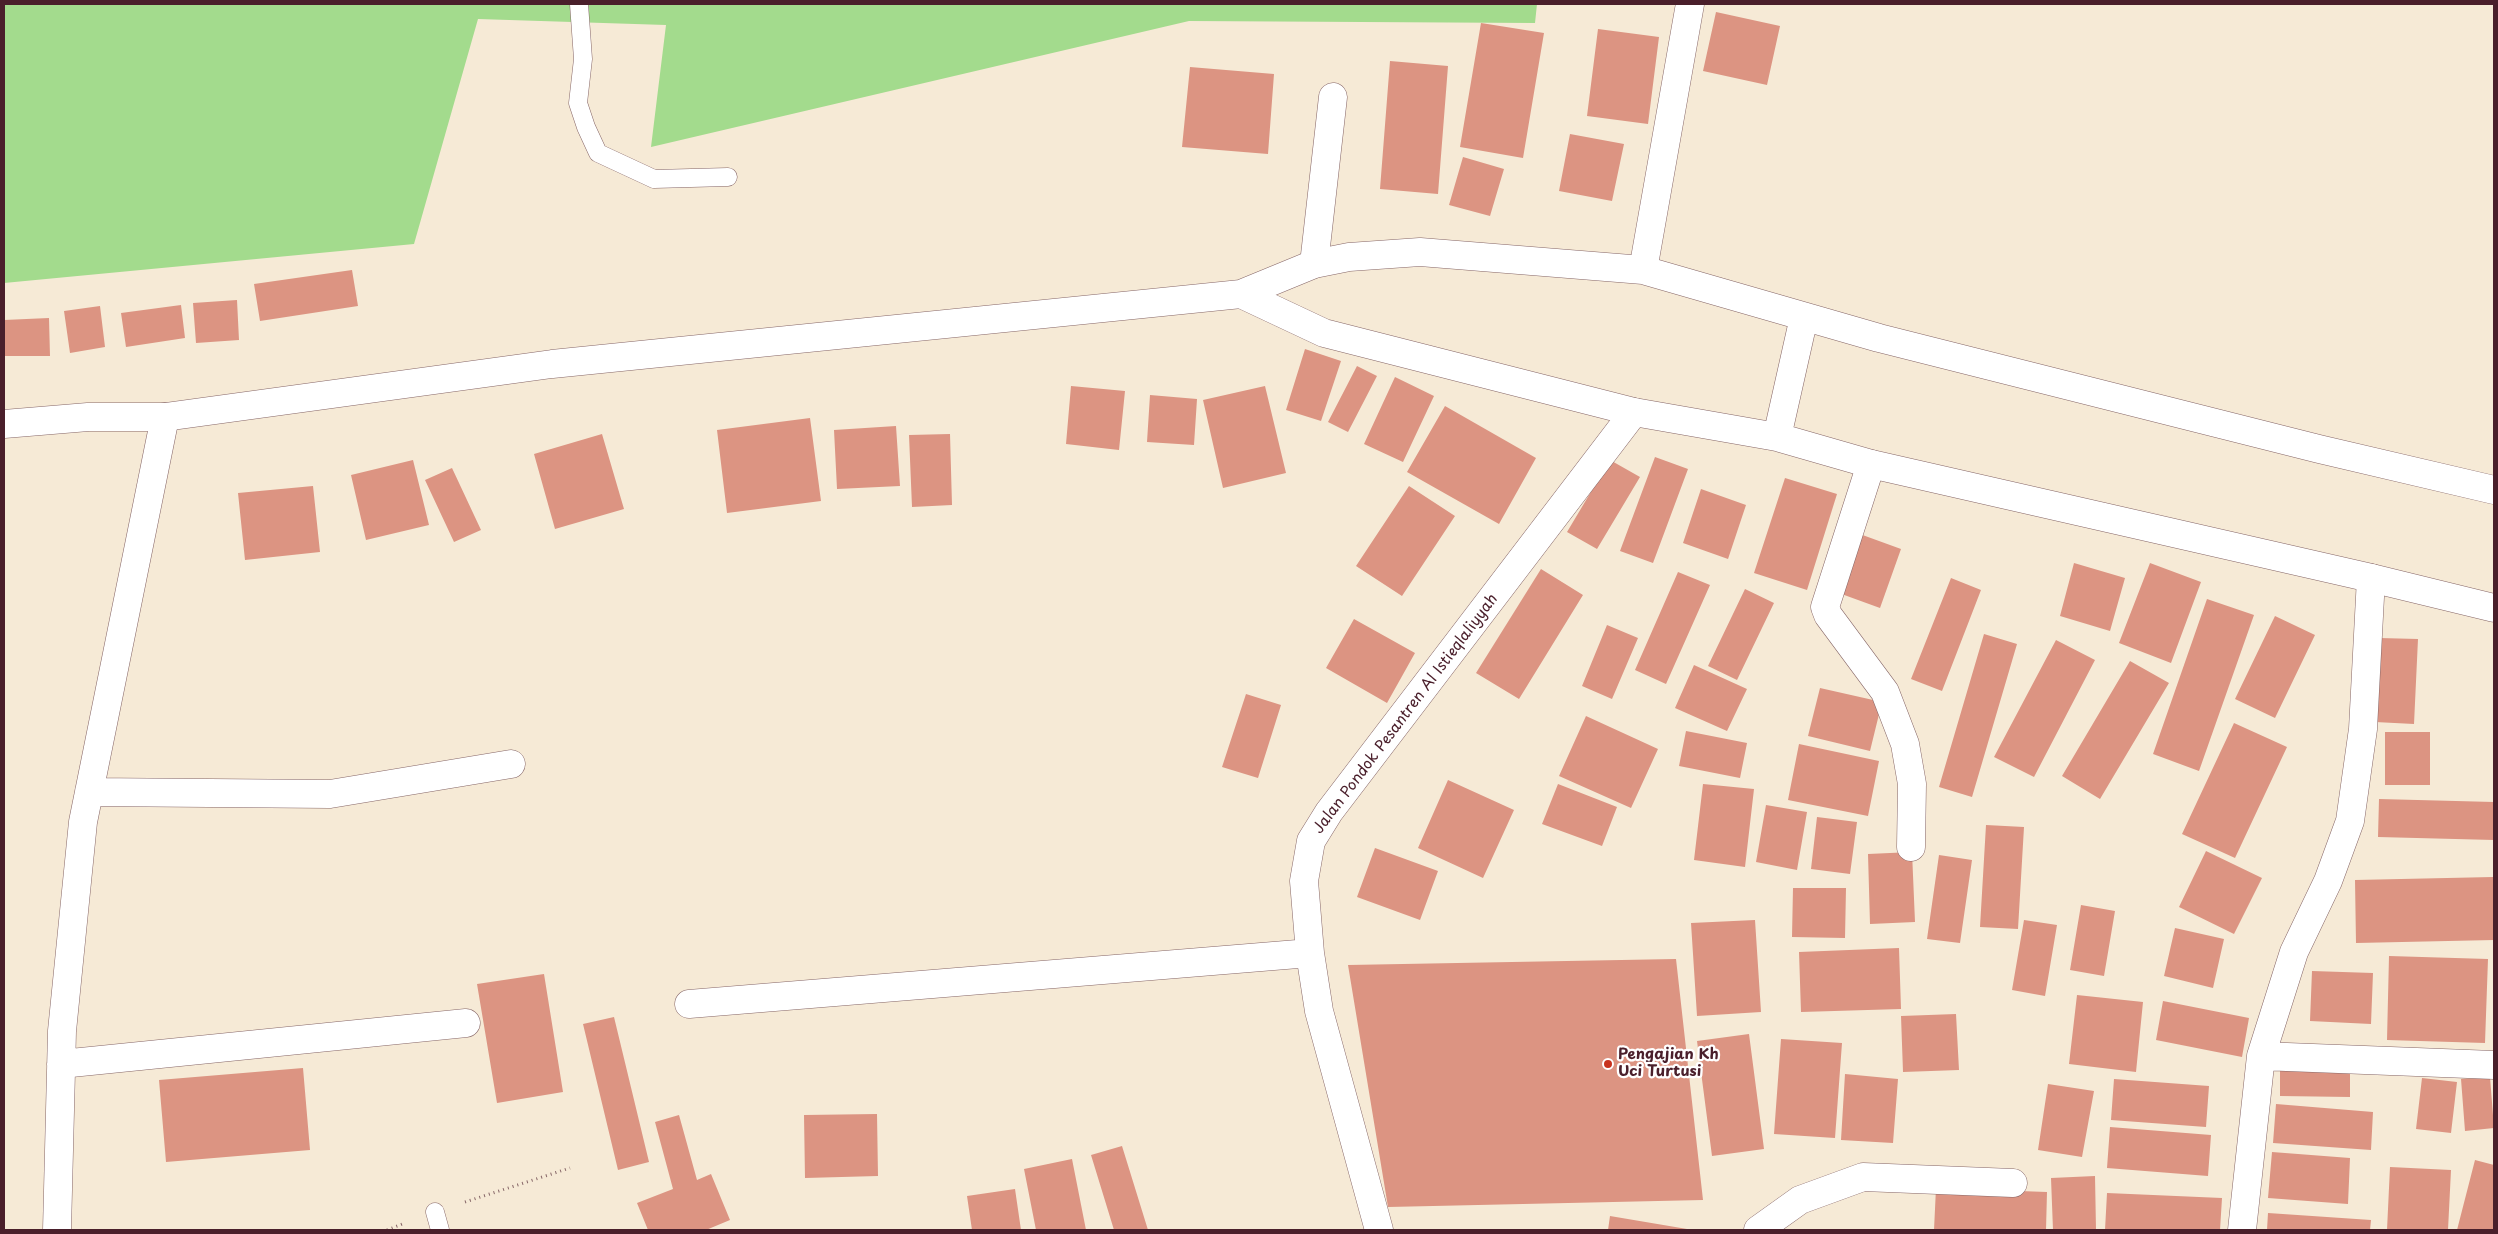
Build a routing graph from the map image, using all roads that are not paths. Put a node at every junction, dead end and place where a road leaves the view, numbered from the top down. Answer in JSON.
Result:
{"nodes":[{"id":1,"x":579,"y":4,"type":"edge"},
{"id":2,"x":1690,"y":4,"type":"edge"},
{"id":3,"x":1333,"y":97,"type":"dead end"},
{"id":4,"x":728,"y":177,"type":"dead end"},
{"id":5,"x":1314,"y":264,"type":"junction"},
{"id":6,"x":1642,"y":270,"type":"junction"},
{"id":7,"x":1241,"y":294,"type":"junction"},
{"id":8,"x":1804,"y":317,"type":"junction"},
{"id":9,"x":1634,"y":412,"type":"junction"},
{"id":10,"x":165,"y":417,"type":"junction"},
{"id":11,"x":4,"y":424,"type":"edge"},
{"id":12,"x":1777,"y":437,"type":"junction"},
{"id":13,"x":1871,"y":464,"type":"junction"},
{"id":14,"x":2494,"y":490,"type":"edge"},
{"id":15,"x":2370,"y":578,"type":"junction"},
{"id":16,"x":2494,"y":608,"type":"edge"},
{"id":17,"x":511,"y":764,"type":"dead end"},
{"id":18,"x":89,"y":792,"type":"junction"},
{"id":19,"x":1911,"y":847,"type":"dead end"},
{"id":20,"x":1310,"y":953,"type":"junction"},
{"id":21,"x":689,"y":1004,"type":"dead end"},
{"id":22,"x":466,"y":1023,"type":"dead end"},
{"id":23,"x":2261,"y":1056,"type":"junction"},
{"id":24,"x":61,"y":1064,"type":"junction"},
{"id":25,"x":2494,"y":1065,"type":"edge"},
{"id":26,"x":2013,"y":1183,"type":"dead end"},
{"id":27,"x":435,"y":1212,"type":"road end"},
{"id":28,"x":57,"y":1230,"type":"edge"},
{"id":29,"x":440,"y":1230,"type":"edge"},
{"id":30,"x":1379,"y":1230,"type":"edge"},
{"id":31,"x":1758,"y":1230,"type":"edge"},
{"id":32,"x":2242,"y":1230,"type":"edge"}],
"edges":[{"from":1,"to":4,"type":"lane"},
{"from":2,"to":6,"type":"street"},
{"from":3,"to":5,"type":"street"},
{"from":5,"to":6,"type":"street"},
{"from":5,"to":7,"type":"street"},
{"from":6,"to":8,"type":"street"},
{"from":7,"to":9,"type":"street"},
{"from":7,"to":10,"type":"street"},
{"from":8,"to":12,"type":"street"},
{"from":8,"to":14,"type":"street"},
{"from":9,"to":12,"type":"street"},
{"from":9,"to":20,"type":"street","name":"Jalan Pondok Pesantren Al Istieqlaliyyah"},
{"from":10,"to":11,"type":"street"},
{"from":10,"to":18,"type":"street"},
{"from":12,"to":13,"type":"street"},
{"from":13,"to":15,"type":"street"},
{"from":13,"to":19,"type":"street"},
{"from":15,"to":16,"type":"street"},
{"from":15,"to":23,"type":"street"},
{"from":17,"to":18,"type":"street"},
{"from":18,"to":24,"type":"street"},
{"from":20,"to":21,"type":"street"},
{"from":20,"to":30,"type":"street","name":"Jalan Pondok Pesantren Al Istieqlaliyyah"},
{"from":22,"to":24,"type":"street"},
{"from":23,"to":25,"type":"street"},
{"from":23,"to":32,"type":"street"},
{"from":24,"to":28,"type":"street"},
{"from":26,"to":31,"type":"street"},
{"from":27,"to":29,"type":"lane"}]}
